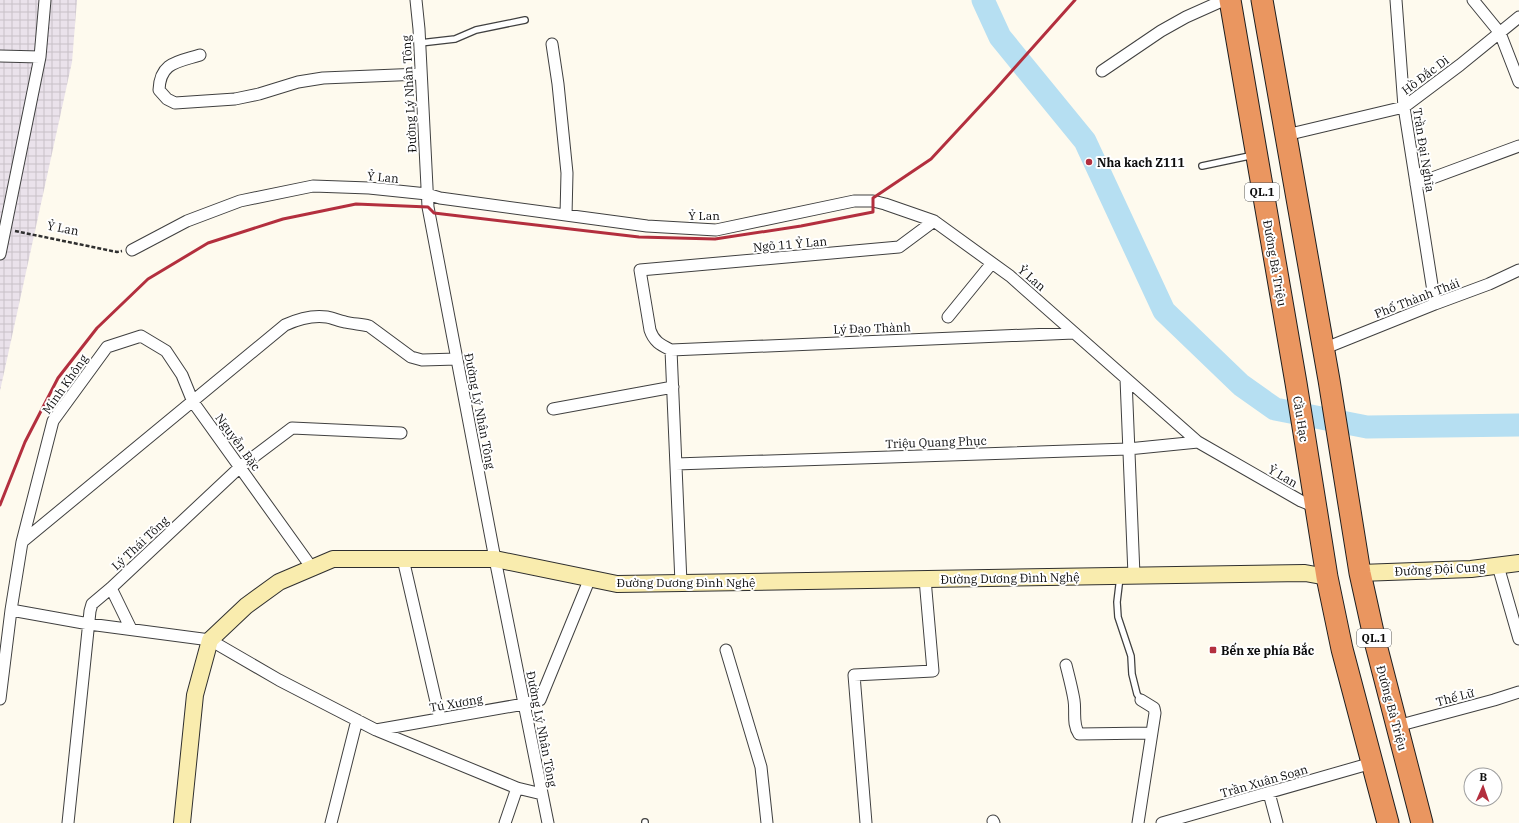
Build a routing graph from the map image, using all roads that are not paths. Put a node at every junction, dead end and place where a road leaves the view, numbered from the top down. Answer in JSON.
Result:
{"nodes":[{"id":1,"x":45,"y":0,"type":"edge"},
{"id":2,"x":416,"y":0,"type":"edge"},
{"id":3,"x":1224,"y":0,"type":"edge"},
{"id":4,"x":1230,"y":0,"type":"edge"},
{"id":5,"x":1262,"y":0,"type":"edge"},
{"id":6,"x":1396,"y":0,"type":"edge"},
{"id":7,"x":1473,"y":0,"type":"edge"},
{"id":8,"x":1519,"y":17,"type":"edge"},
{"id":9,"x":525,"y":20,"type":"dead end"},
{"id":10,"x":1500,"y":33,"type":"junction"},
{"id":11,"x":420,"y":44,"type":"junction"},
{"id":12,"x":552,"y":44,"type":"dead end"},
{"id":13,"x":200,"y":55,"type":"dead end"},
{"id":14,"x":0,"y":56,"type":"edge"},
{"id":15,"x":40,"y":57,"type":"junction"},
{"id":16,"x":1102,"y":71,"type":"dead end"},
{"id":17,"x":421,"y":74,"type":"junction"},
{"id":18,"x":1519,"y":82,"type":"edge"},
{"id":19,"x":1404,"y":107,"type":"junction"},
{"id":20,"x":1286,"y":135,"type":"junction"},
{"id":21,"x":1519,"y":146,"type":"edge"},
{"id":22,"x":1256,"y":155,"type":"junction"},
{"id":23,"x":1202,"y":166,"type":"dead end"},
{"id":24,"x":1416,"y":184,"type":"junction"},
{"id":25,"x":427,"y":194,"type":"junction"},
{"id":26,"x":566,"y":215,"type":"junction"},
{"id":27,"x":934,"y":221,"type":"junction"},
{"id":28,"x":132,"y":250,"type":"road end"},
{"id":29,"x":0,"y":254,"type":"edge"},
{"id":30,"x":992,"y":263,"type":"junction"},
{"id":31,"x":1519,"y":270,"type":"edge"},
{"id":32,"x":1435,"y":304,"type":"junction"},
{"id":33,"x":948,"y":317,"type":"dead end"},
{"id":34,"x":1074,"y":333,"type":"junction"},
{"id":35,"x":141,"y":336,"type":"joint"},
{"id":36,"x":1323,"y":349,"type":"junction"},
{"id":37,"x":671,"y":350,"type":"junction"},
{"id":38,"x":457,"y":359,"type":"junction"},
{"id":39,"x":1126,"y":379,"type":"junction"},
{"id":40,"x":1296,"y":383,"type":"joint"},
{"id":41,"x":673,"y":387,"type":"junction"},
{"id":42,"x":193,"y":402,"type":"junction"},
{"id":43,"x":552,"y":409,"type":"dead end"},
{"id":44,"x":401,"y":433,"type":"dead end"},
{"id":45,"x":1198,"y":442,"type":"junction"},
{"id":46,"x":1128,"y":449,"type":"junction"},
{"id":47,"x":676,"y":464,"type":"junction"},
{"id":48,"x":240,"y":467,"type":"junction"},
{"id":49,"x":1316,"y":507,"type":"junction"},
{"id":50,"x":22,"y":542,"type":"junction"},
{"id":51,"x":403,"y":559,"type":"junction"},
{"id":52,"x":495,"y":559,"type":"junction"},
{"id":53,"x":1519,"y":563,"type":"edge"},
{"id":54,"x":1498,"y":566,"type":"junction"},
{"id":55,"x":312,"y":568,"type":"junction"},
{"id":56,"x":1360,"y":573,"type":"junction"},
{"id":57,"x":1127,"y":576,"type":"junction"},
{"id":58,"x":1327,"y":577,"type":"junction"},
{"id":59,"x":590,"y":578,"type":"junction"},
{"id":60,"x":925,"y":579,"type":"junction"},
{"id":61,"x":681,"y":583,"type":"junction"},
{"id":62,"x":111,"y":588,"type":"junction"},
{"id":63,"x":11,"y":610,"type":"junction"},
{"id":64,"x":89,"y":624,"type":"junction"},
{"id":65,"x":131,"y":629,"type":"junction"},
{"id":66,"x":1519,"y":639,"type":"edge"},
{"id":67,"x":210,"y":640,"type":"junction"},
{"id":68,"x":726,"y":650,"type":"dead end"},
{"id":69,"x":1066,"y":665,"type":"dead end"},
{"id":70,"x":1519,"y":692,"type":"edge"},
{"id":71,"x":0,"y":699,"type":"edge"},
{"id":72,"x":1141,"y":700,"type":"joint"},
{"id":73,"x":524,"y":704,"type":"junction"},
{"id":74,"x":440,"y":718,"type":"junction"},
{"id":75,"x":357,"y":720,"type":"junction"},
{"id":76,"x":1397,"y":726,"type":"junction"},
{"id":77,"x":376,"y":730,"type":"junction"},
{"id":78,"x":1151,"y":733,"type":"junction"},
{"id":79,"x":1372,"y":763,"type":"junction"},
{"id":80,"x":517,"y":788,"type":"junction"},
{"id":81,"x":1269,"y":793,"type":"junction"},
{"id":82,"x":542,"y":794,"type":"junction"},
{"id":83,"x":68,"y":823,"type":"edge"},
{"id":84,"x":182,"y":823,"type":"edge"},
{"id":85,"x":331,"y":823,"type":"edge"},
{"id":86,"x":505,"y":823,"type":"edge"},
{"id":87,"x":548,"y":823,"type":"edge"},
{"id":88,"x":767,"y":823,"type":"edge"},
{"id":89,"x":866,"y":823,"type":"edge"},
{"id":90,"x":1138,"y":823,"type":"edge"},
{"id":91,"x":1162,"y":823,"type":"edge"},
{"id":92,"x":1277,"y":823,"type":"edge"},
{"id":93,"x":1388,"y":823,"type":"edge"},
{"id":94,"x":1422,"y":823,"type":"edge"}],
"edges":[{"from":1,"to":15,"type":"street"},
{"from":2,"to":11,"type":"street","name":"Đường Lý Nhân Tông"},
{"from":3,"to":16,"type":"street"},
{"from":4,"to":22,"type":"highway","name":"Đường Bà Triệu","number":"QL.1"},
{"from":5,"to":20,"type":"highway","number":"QL.1"},
{"from":6,"to":19,"type":"street","name":"Trần Đại Nghĩa"},
{"from":7,"to":10,"type":"street"},
{"from":8,"to":10,"type":"street","name":"Hồ Đắc Di"},
{"from":9,"to":11,"type":"lane"},
{"from":10,"to":18,"type":"street"},
{"from":10,"to":19,"type":"street","name":"Hồ Đắc Di"},
{"from":11,"to":17,"type":"street","name":"Đường Lý Nhân Tông"},
{"from":12,"to":26,"type":"street"},
{"from":13,"to":17,"type":"street"},
{"from":14,"to":15,"type":"street"},
{"from":15,"to":29,"type":"street"},
{"from":17,"to":25,"type":"street","name":"Đường Lý Nhân Tông"},
{"from":19,"to":20,"type":"street","name":"Hồ Đắc Di"},
{"from":19,"to":24,"type":"street","name":"Trần Đại Nghĩa"},
{"from":20,"to":36,"type":"highway","number":"QL.1"},
{"from":21,"to":24,"type":"street"},
{"from":22,"to":23,"type":"lane"},
{"from":22,"to":40,"type":"highway","name":"Đường Bà Triệu","number":"QL.1"},
{"from":24,"to":32,"type":"street","name":"Trần Đại Nghĩa"},
{"from":25,"to":26,"type":"street","name":"Ỷ Lan"},
{"from":25,"to":28,"type":"street","name":"Ỷ Lan"},
{"from":25,"to":38,"type":"street","name":"Đường Lý Nhân Tông"},
{"from":26,"to":27,"type":"street","name":"Ỷ Lan"},
{"from":27,"to":30,"type":"street","name":"Ỷ Lan"},
{"from":27,"to":37,"type":"street","name":"Ngõ 11 Ỷ Lan"},
{"from":30,"to":33,"type":"street"},
{"from":30,"to":34,"type":"street","name":"Ỷ Lan"},
{"from":31,"to":32,"type":"street","name":"Phố Thành Thái"},
{"from":32,"to":36,"type":"street","name":"Phố Thành Thái"},
{"from":34,"to":37,"type":"street","name":"Lý Đạo Thành"},
{"from":34,"to":39,"type":"street","name":"Ỷ Lan"},
{"from":35,"to":42,"type":"street","name":"Nguyễn Bặc"},
{"from":35,"to":50,"type":"street","name":"Minh Không"},
{"from":36,"to":56,"type":"highway","name":"Đường Bà Triệu","number":"QL.1"},
{"from":37,"to":41,"type":"street"},
{"from":38,"to":42,"type":"street"},
{"from":38,"to":52,"type":"street","name":"Đường Lý Nhân Tông"},
{"from":39,"to":45,"type":"street","name":"Ỷ Lan"},
{"from":39,"to":46,"type":"street"},
{"from":40,"to":49,"type":"highway","name":"Cầu Hạc","number":"QL.1"},
{"from":41,"to":43,"type":"street"},
{"from":41,"to":47,"type":"street"},
{"from":42,"to":48,"type":"street","name":"Nguyễn Bặc"},
{"from":42,"to":50,"type":"street"},
{"from":44,"to":48,"type":"street","name":"Lý Thái Tông"},
{"from":45,"to":46,"type":"street","name":"Triệu Quang Phục"},
{"from":45,"to":49,"type":"street","name":"Ỷ Lan"},
{"from":46,"to":47,"type":"street","name":"Triệu Quang Phục"},
{"from":46,"to":57,"type":"street"},
{"from":47,"to":61,"type":"street"},
{"from":48,"to":55,"type":"street","name":"Nguyễn Bặc"},
{"from":48,"to":62,"type":"street","name":"Lý Thái Tông"},
{"from":49,"to":58,"type":"highway","number":"QL.1"},
{"from":50,"to":63,"type":"street","name":"Minh Không"},
{"from":51,"to":52,"type":"main road","name":"Đường Dương Đình Nghệ"},
{"from":51,"to":55,"type":"main road","name":"Đường Dương Đình Nghệ"},
{"from":51,"to":74,"type":"street"},
{"from":52,"to":59,"type":"main road","name":"Đường Dương Đình Nghệ"},
{"from":52,"to":73,"type":"street","name":"Đường Lý Nhân Tông"},
{"from":53,"to":54,"type":"main road","name":"Đường Đội Cung"},
{"from":54,"to":56,"type":"main road","name":"Đường Đội Cung"},
{"from":54,"to":66,"type":"street"},
{"from":55,"to":67,"type":"main road","name":"Đường Dương Đình Nghệ"},
{"from":56,"to":58,"type":"highway"},
{"from":56,"to":76,"type":"highway","name":"Đường Bà Triệu","number":"QL.1"},
{"from":57,"to":58,"type":"main road","name":"Đường Dương Đình Nghệ"},
{"from":57,"to":60,"type":"main road","name":"Đường Dương Đình Nghệ"},
{"from":57,"to":72,"type":"lane"},
{"from":58,"to":79,"type":"highway","number":"QL.1"},
{"from":59,"to":61,"type":"main road","name":"Đường Dương Đình Nghệ"},
{"from":59,"to":73,"type":"street","name":"Tú Xương"},
{"from":60,"to":61,"type":"main road","name":"Đường Dương Đình Nghệ"},
{"from":60,"to":89,"type":"street"},
{"from":62,"to":64,"type":"street","name":"Lý Thái Tông"},
{"from":62,"to":65,"type":"street"},
{"from":63,"to":64,"type":"street"},
{"from":63,"to":71,"type":"street","name":"Minh Không"},
{"from":64,"to":65,"type":"street"},
{"from":64,"to":83,"type":"street","name":"Lý Thái Tông"},
{"from":65,"to":67,"type":"street"},
{"from":67,"to":75,"type":"street"},
{"from":67,"to":84,"type":"main road"},
{"from":68,"to":88,"type":"street"},
{"from":69,"to":78,"type":"street"},
{"from":70,"to":76,"type":"street","name":"Thế Lữ"},
{"from":72,"to":78,"type":"street"},
{"from":73,"to":74,"type":"street","name":"Tú Xương"},
{"from":73,"to":82,"type":"street","name":"Đường Lý Nhân Tông"},
{"from":74,"to":77,"type":"street","name":"Tú Xương"},
{"from":75,"to":77,"type":"street"},
{"from":75,"to":85,"type":"street"},
{"from":76,"to":94,"type":"highway","name":"Đường Bà Triệu","number":"QL.1"},
{"from":77,"to":80,"type":"street"},
{"from":78,"to":90,"type":"street"},
{"from":79,"to":81,"type":"street","name":"Trần Xuân Soạn"},
{"from":79,"to":93,"type":"highway","number":"QL.1"},
{"from":80,"to":82,"type":"street"},
{"from":80,"to":86,"type":"street"},
{"from":81,"to":91,"type":"street","name":"Trần Xuân Soạn"},
{"from":81,"to":92,"type":"street"},
{"from":82,"to":87,"type":"street","name":"Đường Lý Nhân Tông"}]}
